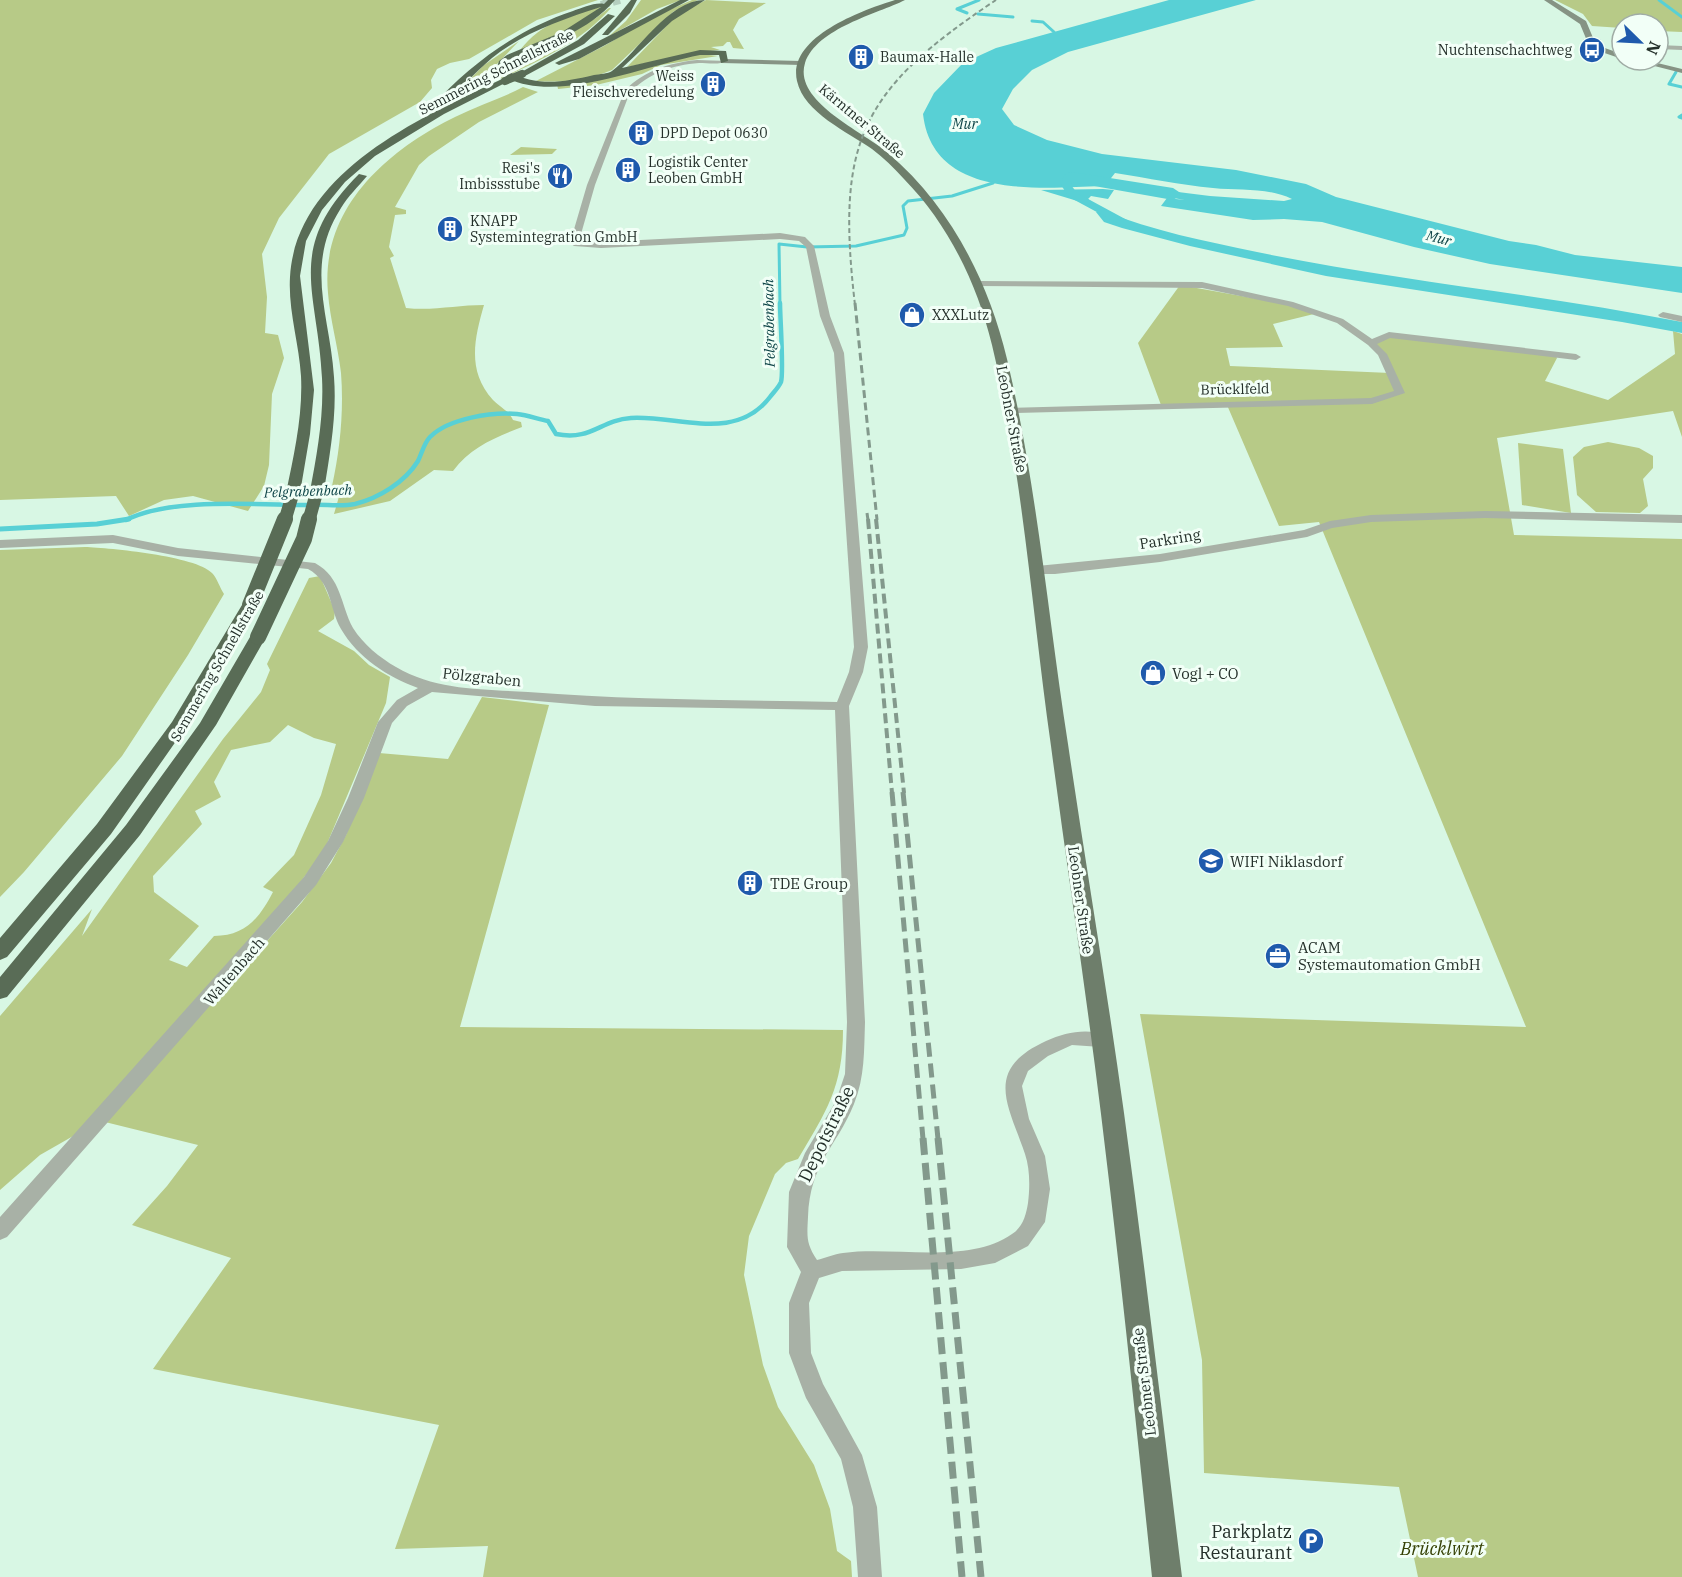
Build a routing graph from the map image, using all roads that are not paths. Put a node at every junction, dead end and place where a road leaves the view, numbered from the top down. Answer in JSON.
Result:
{"nodes":[{"id":1,"x":612,"y":0,"type":"edge"},
{"id":2,"x":622,"y":0,"type":"edge"},
{"id":3,"x":634,"y":0,"type":"edge"},
{"id":4,"x":686,"y":0,"type":"edge"},
{"id":5,"x":702,"y":0,"type":"edge"},
{"id":6,"x":902,"y":0,"type":"edge"},
{"id":7,"x":1547,"y":0,"type":"edge"},
{"id":8,"x":601,"y":5,"type":"dead end"},
{"id":9,"x":1610,"y":52,"type":"edge"},
{"id":10,"x":724,"y":61,"type":"junction"},
{"id":11,"x":560,"y":63,"type":"junction"},
{"id":12,"x":801,"y":63,"type":"junction"},
{"id":13,"x":603,"y":76,"type":"junction"},
{"id":14,"x":404,"y":132,"type":"junction"},
{"id":15,"x":953,"y":233,"type":"joint"},
{"id":16,"x":979,"y":284,"type":"junction"},
{"id":17,"x":1664,"y":315,"type":"dead end"},
{"id":18,"x":1682,"y":319,"type":"edge"},
{"id":19,"x":1371,"y":343,"type":"junction"},
{"id":20,"x":1576,"y":357,"type":"dead end"},
{"id":21,"x":1011,"y":410,"type":"junction"},
{"id":22,"x":1682,"y":519,"type":"edge"},
{"id":23,"x":0,"y":544,"type":"edge"},
{"id":24,"x":1036,"y":570,"type":"junction"},
{"id":25,"x":428,"y":688,"type":"junction"},
{"id":26,"x":842,"y":706,"type":"junction"},
{"id":27,"x":0,"y":952,"type":"edge"},
{"id":28,"x":0,"y":991,"type":"edge"},
{"id":29,"x":1101,"y":1040,"type":"junction"},
{"id":30,"x":0,"y":1232,"type":"edge"},
{"id":31,"x":812,"y":1271,"type":"junction"},
{"id":32,"x":870,"y":1577,"type":"edge"},
{"id":33,"x":1167,"y":1577,"type":"edge"}],
"edges":[{"from":1,"to":13,"type":"highway"},
{"from":2,"to":14,"type":"highway","name":"Semmering Schnellstraße","bridge":true},
{"from":3,"to":11,"type":"highway","name":"Semmering Schnellstraße"},
{"from":4,"to":11,"type":"highway"},
{"from":5,"to":13,"type":"highway"},
{"from":6,"to":12,"type":"main road"},
{"from":7,"to":9,"type":"main road"},
{"from":8,"to":14,"type":"highway"},
{"from":10,"to":12,"type":"main road"},
{"from":10,"to":13,"type":"highway"},
{"from":10,"to":26,"type":"street"},
{"from":11,"to":28,"type":"highway","name":"Semmering Schnellstraße","bridge":true},
{"from":12,"to":15,"type":"main road","name":"Kärntner Straße"},
{"from":14,"to":27,"type":"highway","name":"Semmering Schnellstraße","bridge":true},
{"from":15,"to":16,"type":"main road","name":"Leobner Straße"},
{"from":16,"to":19,"type":"street","name":"Brücklfeld"},
{"from":16,"to":21,"type":"main road","name":"Leobner Straße"},
{"from":17,"to":18,"type":"street"},
{"from":19,"to":20,"type":"street"},
{"from":19,"to":21,"type":"street","name":"Brücklfeld"},
{"from":21,"to":24,"type":"main road","name":"Leobner Straße"},
{"from":22,"to":24,"type":"street","name":"Parkring"},
{"from":23,"to":25,"type":"street","name":"Pölzgraben"},
{"from":24,"to":29,"type":"main road","name":"Leobner Straße"},
{"from":25,"to":26,"type":"street","name":"Pölzgraben"},
{"from":25,"to":30,"type":"street","name":"Waltenbach"},
{"from":26,"to":31,"type":"street","name":"Depotstraße"},
{"from":29,"to":31,"type":"street"},
{"from":29,"to":33,"type":"main road","name":"Leobner Straße"},
{"from":31,"to":32,"type":"street"}]}
